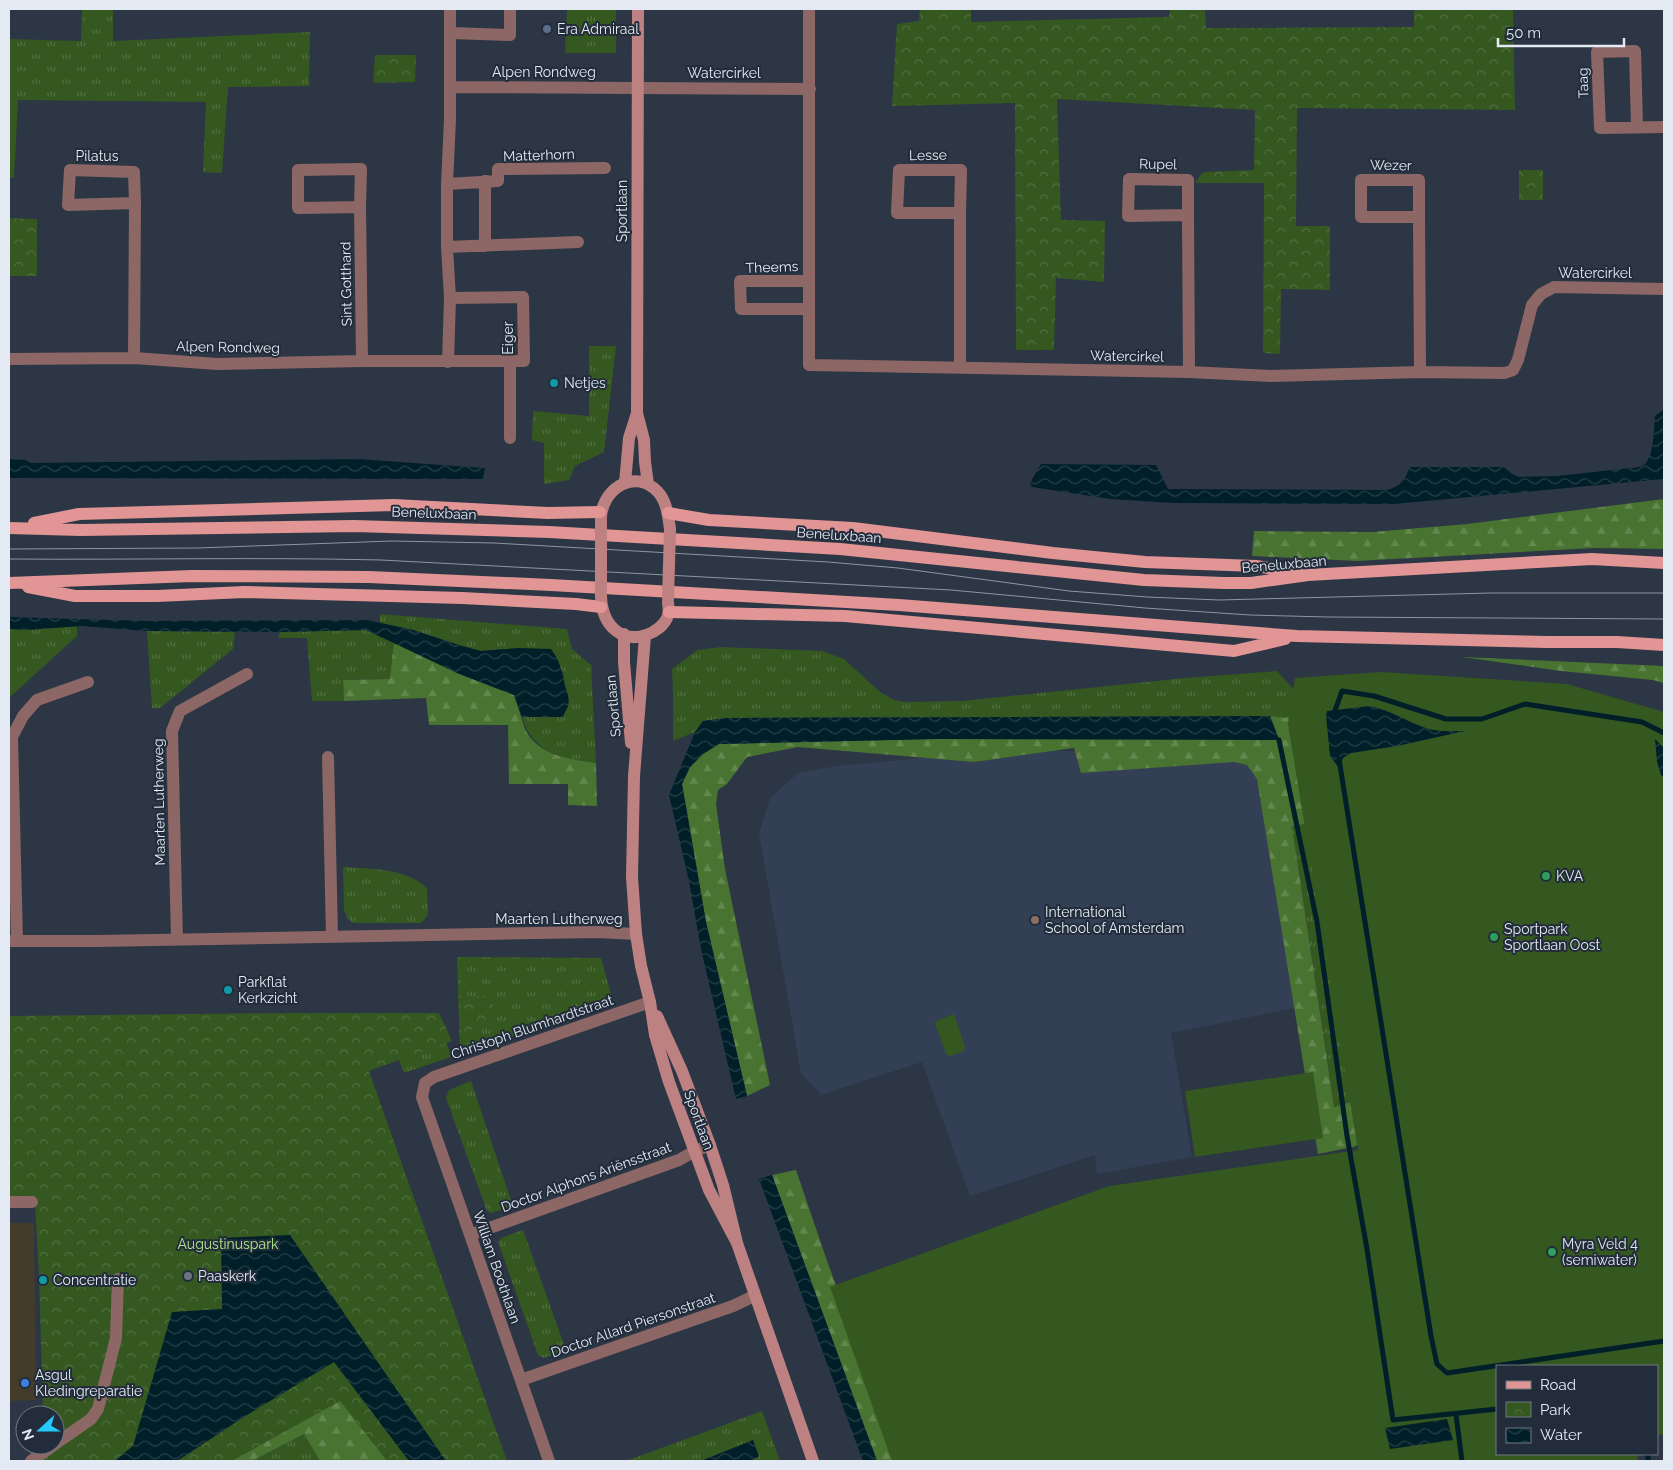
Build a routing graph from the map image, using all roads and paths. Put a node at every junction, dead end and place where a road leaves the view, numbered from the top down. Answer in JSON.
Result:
{"nodes":[{"id":1,"x":450,"y":9,"type":"edge"},
{"id":2,"x":510,"y":9,"type":"edge"},
{"id":3,"x":638,"y":9,"type":"edge"},
{"id":4,"x":809,"y":9,"type":"edge"},
{"id":5,"x":450,"y":33,"type":"junction"},
{"id":6,"x":450,"y":87,"type":"junction"},
{"id":7,"x":638,"y":88,"type":"junction"},
{"id":8,"x":810,"y":89,"type":"junction"},
{"id":9,"x":1637,"y":126,"type":"junction"},
{"id":10,"x":1664,"y":127,"type":"edge"},
{"id":11,"x":604,"y":168,"type":"dead end"},
{"id":12,"x":485,"y":182,"type":"junction"},
{"id":13,"x":447,"y":184,"type":"junction"},
{"id":14,"x":135,"y":204,"type":"junction"},
{"id":15,"x":360,"y":207,"type":"junction"},
{"id":16,"x":960,"y":213,"type":"junction"},
{"id":17,"x":1188,"y":215,"type":"junction"},
{"id":18,"x":1419,"y":217,"type":"junction"},
{"id":19,"x":578,"y":242,"type":"dead end"},
{"id":20,"x":484,"y":246,"type":"junction"},
{"id":21,"x":447,"y":247,"type":"junction"},
{"id":22,"x":809,"y":281,"type":"junction"},
{"id":23,"x":1664,"y":288,"type":"edge"},
{"id":24,"x":450,"y":298,"type":"junction"},
{"id":25,"x":809,"y":309,"type":"junction"},
{"id":26,"x":134,"y":358,"type":"junction"},
{"id":27,"x":9,"y":359,"type":"edge"},
{"id":28,"x":362,"y":361,"type":"junction"},
{"id":29,"x":510,"y":361,"type":"junction"},
{"id":30,"x":448,"y":362,"type":"junction"},
{"id":31,"x":960,"y":368,"type":"junction"},
{"id":32,"x":1189,"y":372,"type":"junction"},
{"id":33,"x":1420,"y":372,"type":"junction"},
{"id":34,"x":637,"y":413,"type":"junction"},
{"id":35,"x":510,"y":438,"type":"dead end"},
{"id":36,"x":625,"y":483,"type":"junction"},
{"id":37,"x":648,"y":484,"type":"junction"},
{"id":38,"x":668,"y":513,"type":"junction"},
{"id":39,"x":601,"y":519,"type":"junction"},
{"id":40,"x":9,"y":528,"type":"edge"},
{"id":41,"x":1664,"y":562,"type":"edge"},
{"id":42,"x":1308,"y":575,"type":"junction"},
{"id":43,"x":9,"y":583,"type":"edge"},
{"id":44,"x":601,"y":602,"type":"junction"},
{"id":45,"x":668,"y":605,"type":"junction"},
{"id":46,"x":624,"y":634,"type":"junction"},
{"id":47,"x":645,"y":636,"type":"junction"},
{"id":48,"x":1297,"y":636,"type":"junction"},
{"id":49,"x":1664,"y":644,"type":"edge"},
{"id":50,"x":247,"y":674,"type":"dead end"},
{"id":51,"x":88,"y":682,"type":"dead end"},
{"id":52,"x":328,"y":757,"type":"dead end"},
{"id":53,"x":634,"y":776,"type":"junction"},
{"id":54,"x":636,"y":934,"type":"junction"},
{"id":55,"x":332,"y":936,"type":"junction"},
{"id":56,"x":178,"y":940,"type":"junction"},
{"id":57,"x":13,"y":941,"type":"edge"},
{"id":58,"x":650,"y":1002,"type":"junction"},
{"id":59,"x":425,"y":1083,"type":"joint"},
{"id":60,"x":710,"y":1145,"type":"junction"},
{"id":61,"x":695,"y":1151,"type":"junction"},
{"id":62,"x":9,"y":1202,"type":"edge"},
{"id":63,"x":32,"y":1202,"type":"dead end"},
{"id":64,"x":470,"y":1235,"type":"junction"},
{"id":65,"x":737,"y":1243,"type":"junction"},
{"id":66,"x":118,"y":1278,"type":"dead end"},
{"id":67,"x":754,"y":1296,"type":"junction"},
{"id":68,"x":521,"y":1380,"type":"junction"},
{"id":69,"x":65,"y":1437,"type":"edge"},
{"id":70,"x":549,"y":1461,"type":"edge"},
{"id":71,"x":813,"y":1461,"type":"edge"}],
"edges":[{"from":1,"to":5,"type":"street"},
{"from":2,"to":5,"type":"street"},
{"from":3,"to":7,"type":"street","name":"Sportlaan"},
{"from":4,"to":8,"type":"street","name":"Watercirkel"},
{"from":5,"to":6,"type":"street"},
{"from":6,"to":7,"type":"street","name":"Alpen Rondweg"},
{"from":6,"to":13,"type":"street"},
{"from":7,"to":8,"type":"street","name":"Watercirkel"},
{"from":7,"to":34,"type":"street","name":"Sportlaan"},
{"from":8,"to":22,"type":"street","name":"Watercirkel"},
{"from":9,"to":9,"type":"street","name":"Taag"},
{"from":9,"to":10,"type":"street","name":"Taag"},
{"from":11,"to":12,"type":"street","name":"Matterhorn"},
{"from":12,"to":13,"type":"street"},
{"from":12,"to":20,"type":"street"},
{"from":13,"to":21,"type":"street"},
{"from":14,"to":14,"type":"street","name":"Pilatus"},
{"from":14,"to":26,"type":"street","name":"Pilatus"},
{"from":15,"to":15,"type":"street","name":"Sint Gotthard"},
{"from":15,"to":28,"type":"street","name":"Sint Gotthard"},
{"from":16,"to":16,"type":"street","name":"Lesse"},
{"from":16,"to":31,"type":"street","name":"Lesse"},
{"from":17,"to":17,"type":"street","name":"Rupel"},
{"from":17,"to":32,"type":"street","name":"Rupel"},
{"from":18,"to":18,"type":"street","name":"Wezer"},
{"from":18,"to":33,"type":"street","name":"Wezer"},
{"from":19,"to":20,"type":"street"},
{"from":20,"to":21,"type":"street"},
{"from":21,"to":24,"type":"street"},
{"from":22,"to":25,"type":"street","name":"Watercirkel"},
{"from":22,"to":25,"type":"street","name":"Theems"},
{"from":23,"to":33,"type":"street","name":"Watercirkel"},
{"from":24,"to":29,"type":"street","name":"Eiger"},
{"from":24,"to":30,"type":"street"},
{"from":25,"to":31,"type":"street","name":"Watercirkel"},
{"from":26,"to":27,"type":"street","name":"Alpen Rondweg"},
{"from":26,"to":28,"type":"street","name":"Alpen Rondweg"},
{"from":28,"to":30,"type":"street","name":"Alpen Rondweg"},
{"from":29,"to":30,"type":"street","name":"Alpen Rondweg"},
{"from":29,"to":35,"type":"street","name":"Eiger"},
{"from":31,"to":32,"type":"street","name":"Watercirkel"},
{"from":32,"to":33,"type":"street","name":"Watercirkel"},
{"from":34,"to":36,"type":"street","name":"Sportlaan"},
{"from":34,"to":37,"type":"street","name":"Sportlaan"},
{"from":36,"to":37,"type":"street"},
{"from":36,"to":39,"type":"street"},
{"from":37,"to":38,"type":"street"},
{"from":38,"to":42,"type":"main road"},
{"from":38,"to":45,"type":"street","bridge":true},
{"from":39,"to":40,"type":"main road"},
{"from":39,"to":44,"type":"street","bridge":true},
{"from":40,"to":42,"type":"main road","name":"Beneluxbaan"},
{"from":41,"to":42,"type":"main road","name":"Beneluxbaan"},
{"from":43,"to":44,"type":"main road"},
{"from":43,"to":48,"type":"main road"},
{"from":44,"to":46,"type":"street"},
{"from":45,"to":47,"type":"street"},
{"from":45,"to":48,"type":"main road"},
{"from":46,"to":47,"type":"street"},
{"from":46,"to":53,"type":"street","name":"Sportlaan"},
{"from":47,"to":53,"type":"street","name":"Sportlaan"},
{"from":48,"to":49,"type":"main road"},
{"from":50,"to":56,"type":"street","name":"Maarten Lutherweg"},
{"from":51,"to":57,"type":"street","name":"Maarten Lutherweg"},
{"from":52,"to":55,"type":"street"},
{"from":53,"to":54,"type":"street","name":"Sportlaan"},
{"from":54,"to":55,"type":"street","name":"Maarten Lutherweg"},
{"from":54,"to":58,"type":"street","name":"Sportlaan"},
{"from":55,"to":56,"type":"street","name":"Maarten Lutherweg"},
{"from":56,"to":57,"type":"street","name":"Maarten Lutherweg"},
{"from":58,"to":59,"type":"street","name":"Christoph Blumhardtstraat"},
{"from":58,"to":60,"type":"street","name":"Sportlaan"},
{"from":58,"to":61,"type":"street","name":"Sportlaan"},
{"from":59,"to":64,"type":"street","name":"William Boothlaan"},
{"from":60,"to":61,"type":"street","name":"Doctor Alphons Ariënsstraat"},
{"from":60,"to":65,"type":"street","name":"Sportlaan"},
{"from":61,"to":64,"type":"street","name":"Doctor Alphons Ariënsstraat"},
{"from":61,"to":65,"type":"street","name":"Sportlaan"},
{"from":62,"to":63,"type":"street"},
{"from":64,"to":68,"type":"street","name":"William Boothlaan"},
{"from":65,"to":67,"type":"street","name":"Sportlaan"},
{"from":66,"to":69,"type":"street"},
{"from":67,"to":68,"type":"street","name":"Doctor Allard Piersonstraat"},
{"from":67,"to":71,"type":"street","name":"Sportlaan"},
{"from":68,"to":70,"type":"street","name":"William Boothlaan"}]}
